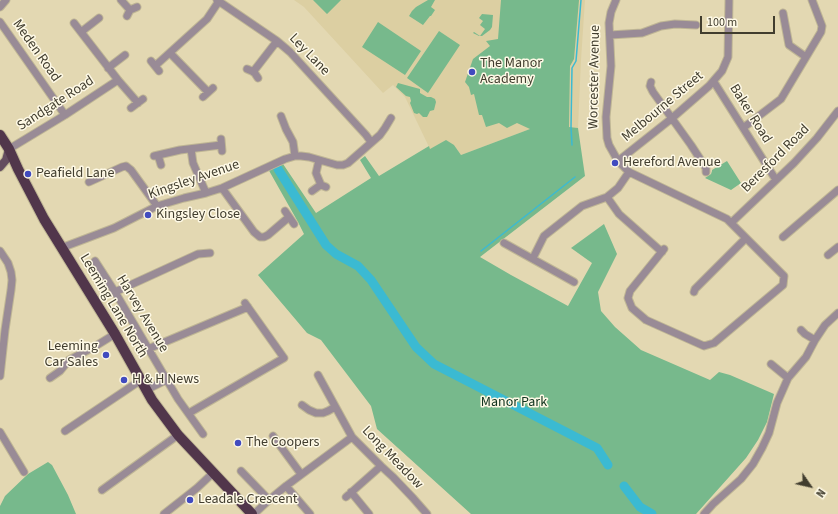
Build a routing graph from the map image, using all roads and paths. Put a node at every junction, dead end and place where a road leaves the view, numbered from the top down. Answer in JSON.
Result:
{"nodes":[{"id":1,"x":6,"y":0,"type":"edge"},
{"id":2,"x":122,"y":0,"type":"edge"},
{"id":3,"x":616,"y":0,"type":"edge"},
{"id":4,"x":729,"y":0,"type":"edge"},
{"id":5,"x":812,"y":0,"type":"edge"},
{"id":6,"x":218,"y":1,"type":"edge"},
{"id":7,"x":0,"y":7,"type":"edge"},
{"id":8,"x":131,"y":11,"type":"dead end"},
{"id":9,"x":783,"y":13,"type":"dead end"},
{"id":10,"x":99,"y":18,"type":"dead end"},
{"id":11,"x":0,"y":22,"type":"edge"},
{"id":12,"x":696,"y":25,"type":"dead end"},
{"id":13,"x":77,"y":27,"type":"junction"},
{"id":14,"x":69,"y":29,"type":"dead end"},
{"id":15,"x":610,"y":35,"type":"junction"},
{"id":16,"x":277,"y":41,"type":"junction"},
{"id":17,"x":170,"y":53,"type":"junction"},
{"id":18,"x":125,"y":55,"type":"dead end"},
{"id":19,"x":806,"y":57,"type":"junction"},
{"id":20,"x":155,"y":66,"type":"dead end"},
{"id":21,"x":108,"y":68,"type":"junction"},
{"id":22,"x":253,"y":73,"type":"dead end"},
{"id":23,"x":118,"y":80,"type":"junction"},
{"id":24,"x":651,"y":82,"type":"dead end"},
{"id":25,"x":714,"y":82,"type":"junction"},
{"id":26,"x":208,"y":92,"type":"dead end"},
{"id":27,"x":131,"y":108,"type":"dead end"},
{"id":28,"x":838,"y":111,"type":"edge"},
{"id":29,"x":65,"y":115,"type":"junction"},
{"id":30,"x":281,"y":116,"type":"dead end"},
{"id":31,"x":672,"y":119,"type":"junction"},
{"id":32,"x":395,"y":128,"type":"dead end"},
{"id":33,"x":743,"y":128,"type":"junction"},
{"id":34,"x":0,"y":135,"type":"edge"},
{"id":35,"x":371,"y":142,"type":"junction"},
{"id":36,"x":221,"y":145,"type":"dead end"},
{"id":37,"x":9,"y":149,"type":"junction"},
{"id":38,"x":190,"y":149,"type":"junction"},
{"id":39,"x":0,"y":155,"type":"edge"},
{"id":40,"x":295,"y":156,"type":"junction"},
{"id":41,"x":319,"y":160,"type":"junction"},
{"id":42,"x":618,"y":161,"type":"junction"},
{"id":43,"x":161,"y":165,"type":"dead end"},
{"id":44,"x":0,"y":167,"type":"edge"},
{"id":45,"x":628,"y":172,"type":"junction"},
{"id":46,"x":706,"y":172,"type":"dead end"},
{"id":47,"x":92,"y":178,"type":"dead end"},
{"id":48,"x":776,"y":180,"type":"junction"},
{"id":49,"x":222,"y":188,"type":"junction"},
{"id":50,"x":838,"y":190,"type":"edge"},
{"id":51,"x":312,"y":191,"type":"dead end"},
{"id":52,"x":206,"y":193,"type":"junction"},
{"id":53,"x":607,"y":197,"type":"junction"},
{"id":54,"x":156,"y":206,"type":"junction"},
{"id":55,"x":731,"y":223,"type":"junction"},
{"id":56,"x":294,"y":224,"type":"dead end"},
{"id":57,"x":783,"y":237,"type":"dead end"},
{"id":58,"x":746,"y":238,"type":"junction"},
{"id":59,"x":504,"y":243,"type":"dead end"},
{"id":60,"x":838,"y":247,"type":"edge"},
{"id":61,"x":61,"y":248,"type":"junction"},
{"id":62,"x":0,"y":251,"type":"edge"},
{"id":63,"x":210,"y":253,"type":"dead end"},
{"id":64,"x":828,"y":255,"type":"dead end"},
{"id":65,"x":533,"y":258,"type":"junction"},
{"id":66,"x":95,"y":261,"type":"dead end"},
{"id":67,"x":574,"y":282,"type":"dead end"},
{"id":68,"x":115,"y":292,"type":"junction"},
{"id":69,"x":694,"y":292,"type":"dead end"},
{"id":70,"x":838,"y":313,"type":"edge"},
{"id":71,"x":115,"y":334,"type":"junction"},
{"id":72,"x":803,"y":334,"type":"dead end"},
{"id":73,"x":815,"y":340,"type":"junction"},
{"id":74,"x":148,"y":349,"type":"junction"},
{"id":75,"x":771,"y":364,"type":"dead end"},
{"id":76,"x":52,"y":373,"type":"dead end"},
{"id":77,"x":318,"y":375,"type":"dead end"},
{"id":78,"x":0,"y":376,"type":"edge"},
{"id":79,"x":788,"y":378,"type":"junction"},
{"id":80,"x":141,"y":380,"type":"junction"},
{"id":81,"x":166,"y":380,"type":"junction"},
{"id":82,"x":146,"y":390,"type":"junction"},
{"id":83,"x":302,"y":404,"type":"dead end"},
{"id":84,"x":335,"y":407,"type":"junction"},
{"id":85,"x":188,"y":414,"type":"junction"},
{"id":86,"x":65,"y":430,"type":"dead end"},
{"id":87,"x":0,"y":432,"type":"edge"},
{"id":88,"x":203,"y":434,"type":"dead end"},
{"id":89,"x":178,"y":435,"type":"junction"},
{"id":90,"x":273,"y":436,"type":"dead end"},
{"id":91,"x":352,"y":437,"type":"junction"},
{"id":92,"x":381,"y":466,"type":"junction"},
{"id":93,"x":24,"y":472,"type":"dead end"},
{"id":94,"x":245,"y":472,"type":"dead end"},
{"id":95,"x":213,"y":473,"type":"junction"},
{"id":96,"x":301,"y":474,"type":"junction"},
{"id":97,"x":286,"y":486,"type":"junction"},
{"id":98,"x":102,"y":490,"type":"dead end"},
{"id":99,"x":269,"y":500,"type":"junction"},
{"id":100,"x":164,"y":514,"type":"edge"},
{"id":101,"x":253,"y":514,"type":"edge"},
{"id":102,"x":310,"y":514,"type":"edge"},
{"id":103,"x":369,"y":514,"type":"edge"},
{"id":104,"x":427,"y":514,"type":"edge"},
{"id":105,"x":704,"y":514,"type":"edge"}],
"edges":[{"from":1,"to":7,"type":"street"},
{"from":2,"to":8,"type":"street"},
{"from":3,"to":15,"type":"street","name":"Worcester Avenue"},
{"from":4,"to":25,"type":"street","name":"Melbourne Street"},
{"from":5,"to":19,"type":"street"},
{"from":6,"to":16,"type":"street","name":"Ley Lane"},
{"from":6,"to":17,"type":"street"},
{"from":9,"to":19,"type":"street"},
{"from":10,"to":13,"type":"street"},
{"from":11,"to":29,"type":"street","name":"Meden Road"},
{"from":12,"to":15,"type":"street"},
{"from":13,"to":14,"type":"street"},
{"from":13,"to":21,"type":"street"},
{"from":15,"to":42,"type":"street","name":"Worcester Avenue"},
{"from":16,"to":22,"type":"street"},
{"from":16,"to":35,"type":"street","name":"Ley Lane"},
{"from":17,"to":20,"type":"street"},
{"from":17,"to":26,"type":"street"},
{"from":18,"to":21,"type":"street"},
{"from":19,"to":33,"type":"street"},
{"from":21,"to":23,"type":"street"},
{"from":23,"to":27,"type":"street"},
{"from":23,"to":29,"type":"street","name":"Sandgate Road"},
{"from":24,"to":31,"type":"street"},
{"from":25,"to":31,"type":"street","name":"Melbourne Street"},
{"from":25,"to":33,"type":"street","name":"Baker Road"},
{"from":28,"to":48,"type":"street","name":"Beresford Road"},
{"from":29,"to":37,"type":"street","name":"Sandgate Road"},
{"from":30,"to":40,"type":"street"},
{"from":31,"to":42,"type":"street","name":"Melbourne Street"},
{"from":31,"to":46,"type":"street"},
{"from":32,"to":35,"type":"street","name":"Kingsley Avenue"},
{"from":33,"to":48,"type":"street","name":"Baker Road"},
{"from":34,"to":37,"type":"highway","name":"Leeming Lane North"},
{"from":35,"to":41,"type":"street","name":"Kingsley Avenue"},
{"from":36,"to":38,"type":"street"},
{"from":37,"to":39,"type":"main road"},
{"from":37,"to":44,"type":"main road"},
{"from":37,"to":61,"type":"highway","name":"Leeming Lane North"},
{"from":38,"to":43,"type":"street"},
{"from":38,"to":52,"type":"street"},
{"from":40,"to":41,"type":"street","name":"Kingsley Avenue"},
{"from":40,"to":49,"type":"street","name":"Kingsley Avenue"},
{"from":41,"to":51,"type":"street"},
{"from":42,"to":45,"type":"street","name":"Worcester Avenue"},
{"from":45,"to":53,"type":"street"},
{"from":45,"to":55,"type":"street","name":"Worcester Avenue"},
{"from":47,"to":54,"type":"street"},
{"from":48,"to":55,"type":"street","name":"Beresford Road"},
{"from":49,"to":52,"type":"street","name":"Kingsley Avenue"},
{"from":49,"to":56,"type":"street"},
{"from":50,"to":57,"type":"street"},
{"from":52,"to":54,"type":"street","name":"Kingsley Avenue"},
{"from":53,"to":58,"type":"street","name":"Worcester Avenue"},
{"from":53,"to":65,"type":"street"},
{"from":54,"to":61,"type":"street","name":"Kingsley Avenue"},
{"from":55,"to":58,"type":"street","name":"Worcester Avenue"},
{"from":58,"to":69,"type":"street"},
{"from":59,"to":65,"type":"street"},
{"from":60,"to":64,"type":"street"},
{"from":61,"to":71,"type":"highway","name":"Leeming Lane North"},
{"from":62,"to":78,"type":"street"},
{"from":63,"to":68,"type":"street"},
{"from":65,"to":67,"type":"street"},
{"from":66,"to":68,"type":"street","name":"Harvey Avenue"},
{"from":68,"to":74,"type":"street","name":"Harvey Avenue"},
{"from":70,"to":73,"type":"street"},
{"from":71,"to":76,"type":"street"},
{"from":71,"to":80,"type":"highway","name":"Leeming Lane North"},
{"from":72,"to":73,"type":"street"},
{"from":73,"to":79,"type":"street"},
{"from":74,"to":81,"type":"street","name":"Harvey Avenue"},
{"from":74,"to":85,"type":"street"},
{"from":75,"to":79,"type":"street"},
{"from":77,"to":84,"type":"street","name":"Long Meadow"},
{"from":79,"to":105,"type":"street"},
{"from":80,"to":82,"type":"highway","name":"Leeming Lane North"},
{"from":80,"to":86,"type":"street"},
{"from":81,"to":82,"type":"street"},
{"from":81,"to":85,"type":"street","name":"Harvey Avenue"},
{"from":82,"to":89,"type":"highway","name":"Leeming Lane North"},
{"from":83,"to":84,"type":"street"},
{"from":84,"to":91,"type":"street","name":"Long Meadow"},
{"from":85,"to":88,"type":"street","name":"Harvey Avenue"},
{"from":87,"to":93,"type":"street"},
{"from":89,"to":95,"type":"highway","name":"Leeming Lane North"},
{"from":89,"to":98,"type":"street"},
{"from":90,"to":96,"type":"street"},
{"from":91,"to":92,"type":"street","name":"Long Meadow"},
{"from":91,"to":96,"type":"street"},
{"from":92,"to":103,"type":"street"},
{"from":92,"to":104,"type":"street","name":"Long Meadow"},
{"from":94,"to":99,"type":"street"},
{"from":95,"to":100,"type":"street"},
{"from":95,"to":101,"type":"highway","name":"Leeming Lane North"},
{"from":96,"to":97,"type":"street"},
{"from":97,"to":99,"type":"street"},
{"from":97,"to":102,"type":"street"},
{"from":99,"to":101,"type":"street"}]}
